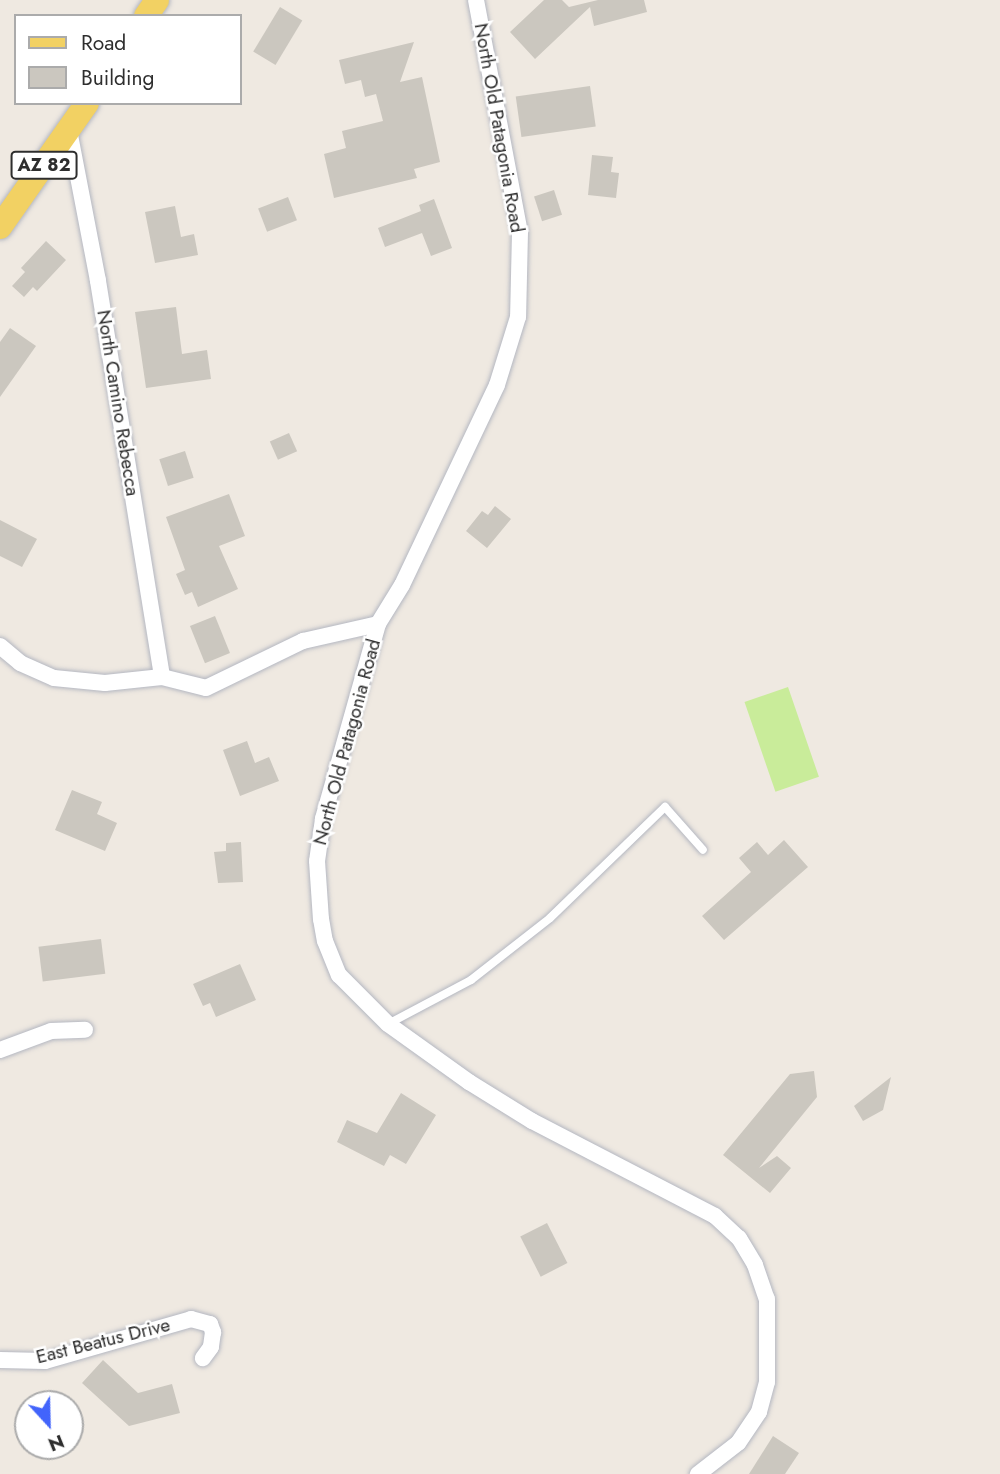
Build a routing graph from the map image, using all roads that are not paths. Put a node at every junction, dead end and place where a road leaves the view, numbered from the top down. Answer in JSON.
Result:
{"nodes":[{"id":1,"x":477,"y":0,"type":"edge"},
{"id":2,"x":86,"y":105,"type":"edge"},
{"id":3,"x":69,"y":130,"type":"junction"},
{"id":4,"x":0,"y":227,"type":"edge"},
{"id":5,"x":379,"y":624,"type":"junction"},
{"id":6,"x":0,"y":646,"type":"edge"},
{"id":7,"x":162,"y":677,"type":"junction"},
{"id":8,"x":704,"y":850,"type":"dead end"},
{"id":9,"x":388,"y":1024,"type":"junction"},
{"id":10,"x":85,"y":1030,"type":"dead end"},
{"id":11,"x":0,"y":1050,"type":"edge"},
{"id":12,"x":203,"y":1358,"type":"dead end"},
{"id":13,"x":0,"y":1360,"type":"edge"},
{"id":14,"x":698,"y":1474,"type":"edge"}],
"edges":[{"from":1,"to":5,"type":"street","name":"North Old Patagonia Road"},
{"from":2,"to":3,"type":"main road","number":"AZ 82"},
{"from":3,"to":4,"type":"main road","number":"AZ 82"},
{"from":3,"to":7,"type":"street","name":"North Camino Rebecca"},
{"from":5,"to":7,"type":"street"},
{"from":5,"to":9,"type":"street","name":"North Old Patagonia Road"},
{"from":6,"to":7,"type":"street"},
{"from":8,"to":9,"type":"lane"},
{"from":9,"to":14,"type":"street","name":"North Old Patagonia Road"},
{"from":10,"to":11,"type":"street"},
{"from":12,"to":13,"type":"street","name":"East Beatus Drive"}]}
